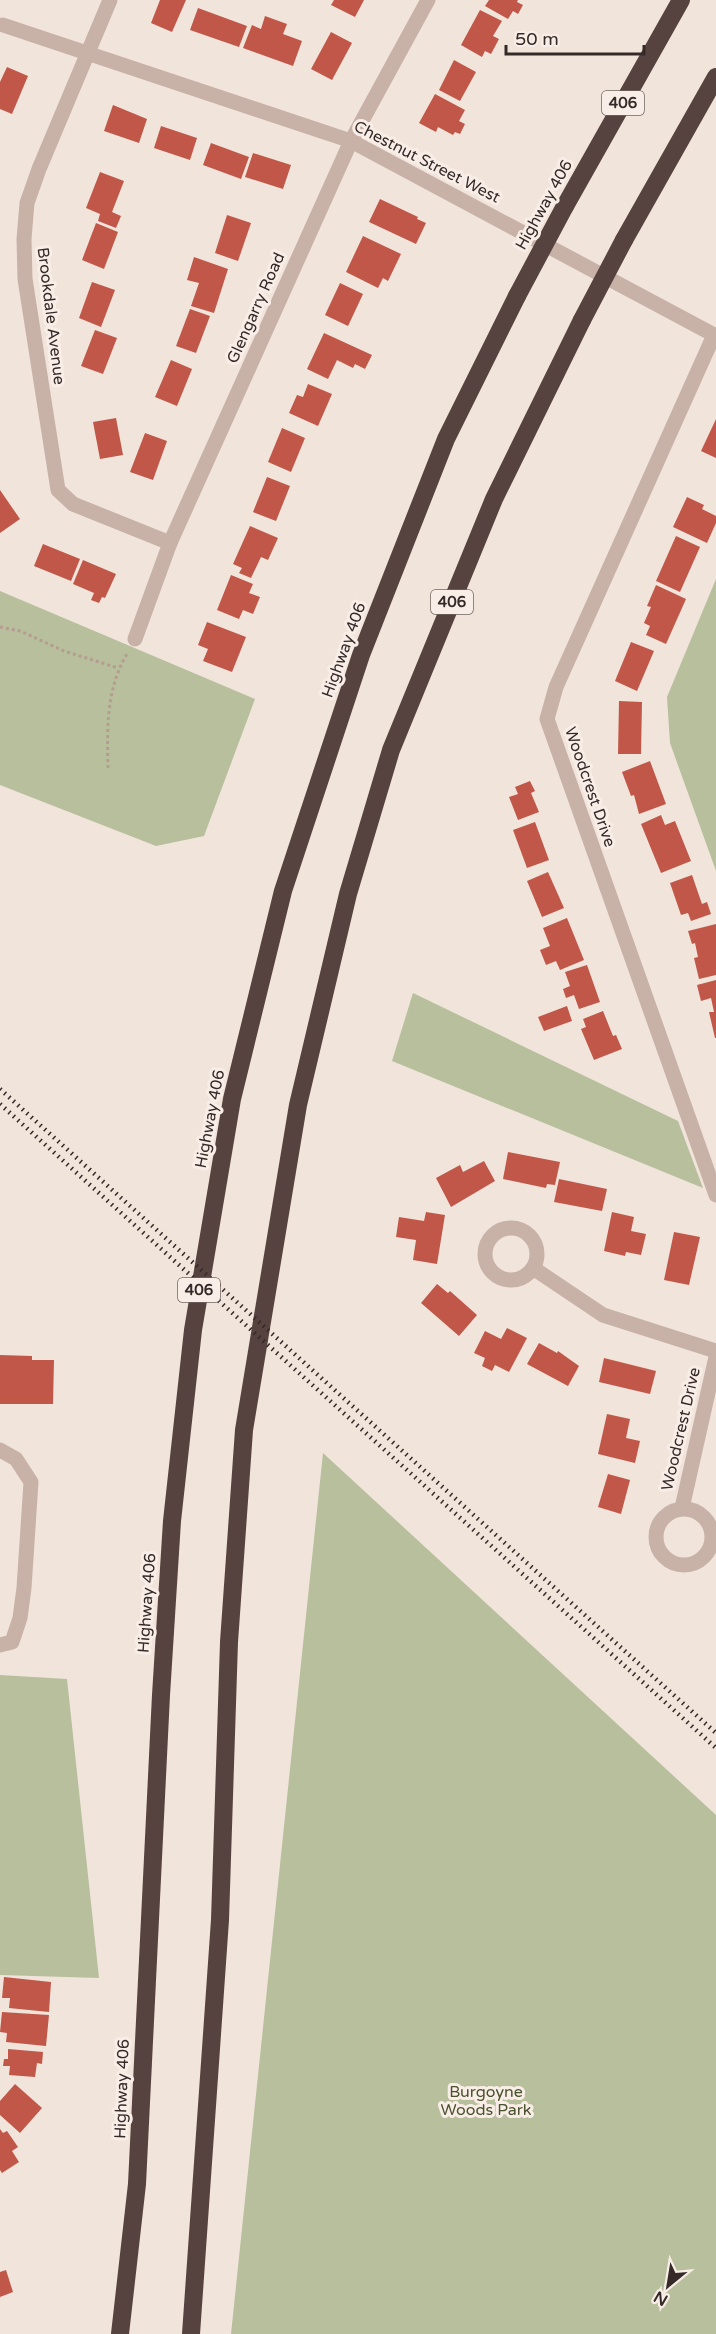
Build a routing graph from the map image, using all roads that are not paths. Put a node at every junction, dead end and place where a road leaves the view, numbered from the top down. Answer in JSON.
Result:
{"nodes":[{"id":1,"x":110,"y":0,"type":"edge"},
{"id":2,"x":428,"y":0,"type":"edge"},
{"id":3,"x":681,"y":0,"type":"edge"},
{"id":4,"x":3,"y":25,"type":"dead end"},
{"id":5,"x":86,"y":53,"type":"junction"},
{"id":6,"x":716,"y":77,"type":"edge"},
{"id":7,"x":351,"y":141,"type":"junction"},
{"id":8,"x":715,"y":335,"type":"edge"},
{"id":9,"x":170,"y":543,"type":"junction"},
{"id":10,"x":135,"y":639,"type":"dead end"},
{"id":11,"x":716,"y":1195,"type":"edge"},
{"id":12,"x":533,"y":1268,"type":"dead end"},
{"id":13,"x":716,"y":1351,"type":"edge"},
{"id":14,"x":716,"y":1357,"type":"edge"},
{"id":15,"x":0,"y":1450,"type":"edge"},
{"id":16,"x":682,"y":1508,"type":"dead end"},
{"id":17,"x":6,"y":1644,"type":"edge"},
{"id":18,"x":120,"y":2334,"type":"edge"},
{"id":19,"x":191,"y":2334,"type":"edge"}],
"edges":[{"from":1,"to":5,"type":"street","name":"Brookdale Avenue"},
{"from":2,"to":7,"type":"street","name":"Glengarry Road"},
{"from":3,"to":18,"type":"highway","name":"Highway 406","number":"406","bridge":true},
{"from":4,"to":5,"type":"street","name":"Chestnut Street West"},
{"from":5,"to":7,"type":"street","name":"Chestnut Street West"},
{"from":5,"to":9,"type":"street","name":"Brookdale Avenue"},
{"from":6,"to":19,"type":"highway","number":"406","bridge":true},
{"from":7,"to":8,"type":"street","name":"Chestnut Street West"},
{"from":7,"to":9,"type":"street","name":"Glengarry Road"},
{"from":8,"to":11,"type":"street","name":"Woodcrest Drive"},
{"from":9,"to":10,"type":"street","name":"Glengarry Road"},
{"from":12,"to":13,"type":"street"},
{"from":14,"to":16,"type":"street","name":"Woodcrest Drive"},
{"from":15,"to":17,"type":"street"}]}
